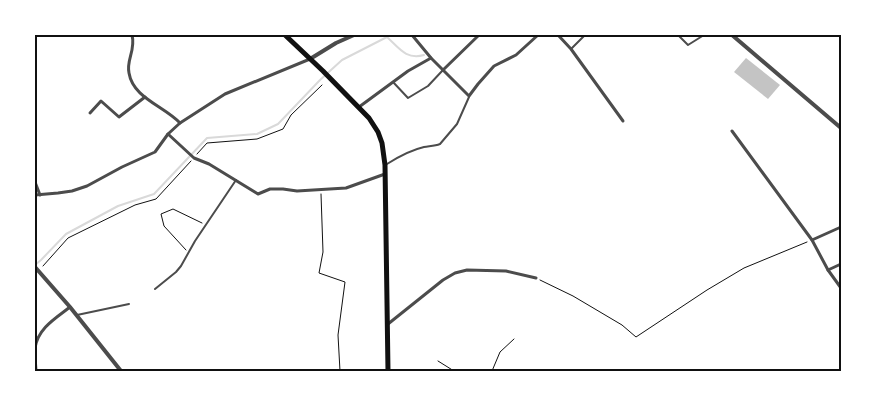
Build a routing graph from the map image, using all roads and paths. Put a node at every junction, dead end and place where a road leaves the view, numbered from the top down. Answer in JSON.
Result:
{"nodes":[{"id":1,"x":132,"y":35,"type":"edge"},
{"id":2,"x":285,"y":35,"type":"edge"},
{"id":3,"x":354,"y":35,"type":"edge"},
{"id":4,"x":412,"y":35,"type":"edge"},
{"id":5,"x":479,"y":35,"type":"edge"},
{"id":6,"x":538,"y":35,"type":"edge"},
{"id":7,"x":558,"y":35,"type":"edge"},
{"id":8,"x":585,"y":35,"type":"edge"},
{"id":9,"x":678,"y":35,"type":"edge"},
{"id":10,"x":704,"y":35,"type":"edge"},
{"id":11,"x":732,"y":35,"type":"edge"},
{"id":12,"x":571,"y":49,"type":"junction"},
{"id":13,"x":431,"y":58,"type":"junction"},
{"id":14,"x":310,"y":59,"type":"junction"},
{"id":15,"x":443,"y":70,"type":"junction"},
{"id":16,"x":393,"y":82,"type":"junction"},
{"id":17,"x":322,"y":85,"type":"dead end"},
{"id":18,"x":469,"y":96,"type":"junction"},
{"id":19,"x":145,"y":97,"type":"junction"},
{"id":20,"x":359,"y":107,"type":"junction"},
{"id":21,"x":90,"y":113,"type":"dead end"},
{"id":22,"x":623,"y":121,"type":"dead end"},
{"id":23,"x":180,"y":124,"type":"junction"},
{"id":24,"x":841,"y":128,"type":"edge"},
{"id":25,"x":732,"y":131,"type":"dead end"},
{"id":26,"x":168,"y":134,"type":"junction"},
{"id":27,"x":194,"y":158,"type":"junction"},
{"id":28,"x":385,"y":165,"type":"junction"},
{"id":29,"x":385,"y":174,"type":"junction"},
{"id":30,"x":236,"y":180,"type":"junction"},
{"id":31,"x":35,"y":182,"type":"edge"},
{"id":32,"x":321,"y":190,"type":"junction"},
{"id":33,"x":37,"y":195,"type":"edge"},
{"id":34,"x":205,"y":224,"type":"junction"},
{"id":35,"x":841,"y":227,"type":"edge"},
{"id":36,"x":812,"y":240,"type":"junction"},
{"id":37,"x":188,"y":252,"type":"junction"},
{"id":38,"x":841,"y":264,"type":"edge"},
{"id":39,"x":37,"y":269,"type":"edge"},
{"id":40,"x":828,"y":270,"type":"junction"},
{"id":41,"x":536,"y":278,"type":"joint"},
{"id":42,"x":841,"y":288,"type":"edge"},
{"id":43,"x":155,"y":289,"type":"dead end"},
{"id":44,"x":129,"y":304,"type":"dead end"},
{"id":45,"x":70,"y":307,"type":"junction"},
{"id":46,"x":77,"y":316,"type":"junction"},
{"id":47,"x":387,"y":325,"type":"junction"},
{"id":48,"x":514,"y":339,"type":"dead end"},
{"id":49,"x":35,"y":348,"type":"edge"},
{"id":50,"x":35,"y":356,"type":"edge"},
{"id":51,"x":438,"y":361,"type":"dead end"},
{"id":52,"x":36,"y":371,"type":"edge"},
{"id":53,"x":121,"y":371,"type":"edge"},
{"id":54,"x":340,"y":371,"type":"edge"},
{"id":55,"x":388,"y":371,"type":"edge"},
{"id":56,"x":454,"y":371,"type":"edge"},
{"id":57,"x":492,"y":371,"type":"edge"}],
"edges":[{"from":1,"to":19,"type":"street"},
{"from":2,"to":14,"type":"main road"},
{"from":3,"to":14,"type":"street"},
{"from":4,"to":13,"type":"street"},
{"from":5,"to":15,"type":"street"},
{"from":6,"to":18,"type":"street"},
{"from":7,"to":12,"type":"street"},
{"from":8,"to":12,"type":"lane"},
{"from":9,"to":10,"type":"lane"},
{"from":11,"to":24,"type":"street"},
{"from":12,"to":22,"type":"street"},
{"from":13,"to":15,"type":"street"},
{"from":13,"to":16,"type":"street"},
{"from":14,"to":20,"type":"main road"},
{"from":14,"to":23,"type":"street"},
{"from":15,"to":16,"type":"lane"},
{"from":15,"to":18,"type":"street"},
{"from":16,"to":20,"type":"street"},
{"from":17,"to":27,"type":"path"},
{"from":18,"to":28,"type":"lane"},
{"from":19,"to":21,"type":"street"},
{"from":19,"to":23,"type":"street"},
{"from":20,"to":28,"type":"main road"},
{"from":23,"to":26,"type":"street"},
{"from":25,"to":36,"type":"street"},
{"from":26,"to":27,"type":"street"},
{"from":26,"to":33,"type":"street"},
{"from":27,"to":30,"type":"street"},
{"from":27,"to":39,"type":"path"},
{"from":28,"to":29,"type":"main road"},
{"from":29,"to":32,"type":"street"},
{"from":29,"to":47,"type":"main road"},
{"from":30,"to":32,"type":"street"},
{"from":30,"to":34,"type":"lane"},
{"from":31,"to":33,"type":"street"},
{"from":32,"to":54,"type":"path"},
{"from":34,"to":37,"type":"lane"},
{"from":34,"to":37,"type":"path"},
{"from":35,"to":36,"type":"street"},
{"from":36,"to":40,"type":"street"},
{"from":36,"to":41,"type":"path"},
{"from":37,"to":43,"type":"lane"},
{"from":38,"to":40,"type":"street"},
{"from":39,"to":45,"type":"street"},
{"from":40,"to":42,"type":"street"},
{"from":41,"to":47,"type":"street"},
{"from":44,"to":46,"type":"lane"},
{"from":45,"to":46,"type":"street"},
{"from":45,"to":49,"type":"street"},
{"from":46,"to":53,"type":"street"},
{"from":47,"to":55,"type":"main road"},
{"from":48,"to":57,"type":"path"},
{"from":50,"to":52,"type":"street"},
{"from":51,"to":56,"type":"path"}]}
